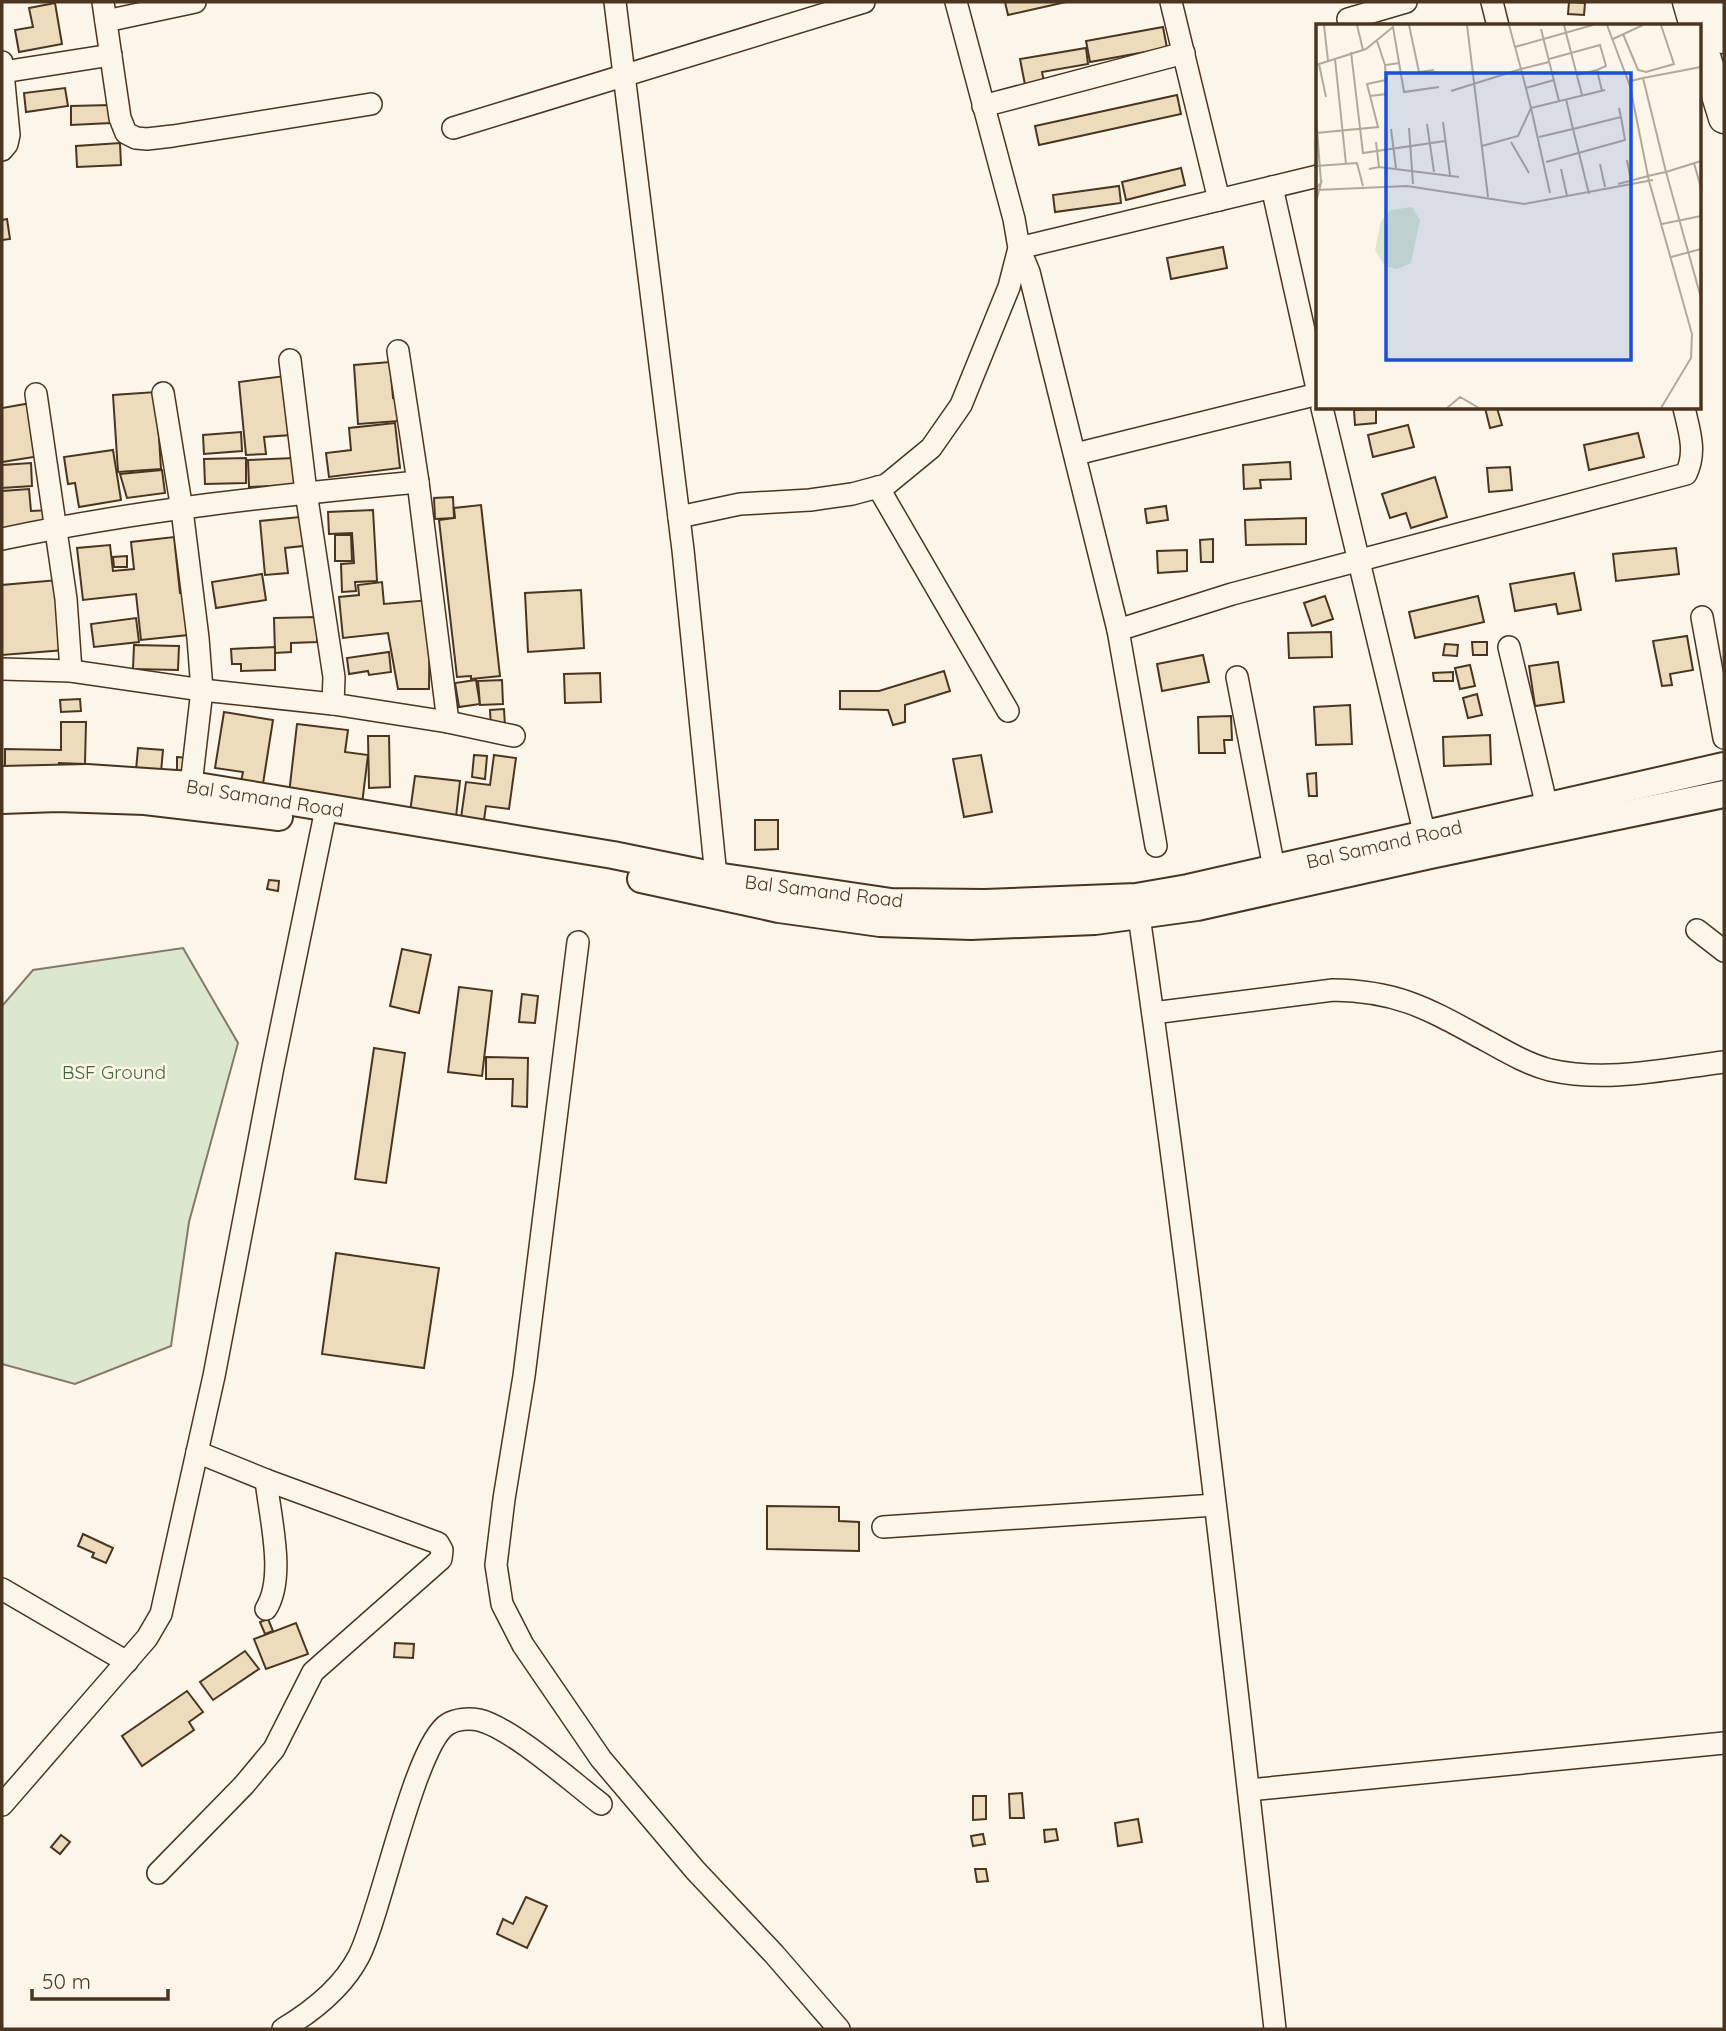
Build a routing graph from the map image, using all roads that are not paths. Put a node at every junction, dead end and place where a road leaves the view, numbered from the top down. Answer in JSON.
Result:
{"nodes":[{"id":1,"x":195,"y":2,"type":"edge"},
{"id":2,"x":615,"y":2,"type":"edge"},
{"id":3,"x":864,"y":2,"type":"edge"},
{"id":4,"x":956,"y":2,"type":"edge"},
{"id":5,"x":1171,"y":2,"type":"edge"},
{"id":6,"x":1406,"y":2,"type":"edge"},
{"id":7,"x":1492,"y":2,"type":"edge"},
{"id":8,"x":1688,"y":2,"type":"edge"},
{"id":9,"x":1712,"y":2,"type":"edge"},
{"id":10,"x":105,"y":11,"type":"edge"},
{"id":11,"x":1347,"y":16,"type":"edge"},
{"id":12,"x":1498,"y":24,"type":"edge"},
{"id":13,"x":1694,"y":24,"type":"edge"},
{"id":14,"x":1724,"y":38,"type":"edge"},
{"id":15,"x":1702,"y":46,"type":"edge"},
{"id":16,"x":1184,"y":53,"type":"junction"},
{"id":17,"x":111,"y":55,"type":"junction"},
{"id":18,"x":2,"y":67,"type":"edge"},
{"id":19,"x":625,"y":76,"type":"junction"},
{"id":20,"x":371,"y":104,"type":"dead end"},
{"id":21,"x":984,"y":106,"type":"junction"},
{"id":22,"x":1724,"y":118,"type":"edge"},
{"id":23,"x":453,"y":128,"type":"dead end"},
{"id":24,"x":2,"y":150,"type":"edge"},
{"id":25,"x":1316,"y":176,"type":"edge"},
{"id":26,"x":1272,"y":187,"type":"junction"},
{"id":27,"x":1219,"y":200,"type":"junction"},
{"id":28,"x":1018,"y":248,"type":"junction"},
{"id":29,"x":398,"y":351,"type":"dead end"},
{"id":30,"x":290,"y":360,"type":"dead end"},
{"id":31,"x":1316,"y":385,"type":"edge"},
{"id":32,"x":163,"y":393,"type":"dead end"},
{"id":33,"x":36,"y":394,"type":"dead end"},
{"id":34,"x":1316,"y":394,"type":"edge"},
{"id":35,"x":1322,"y":410,"type":"edge"},
{"id":36,"x":1684,"y":410,"type":"edge"},
{"id":37,"x":1076,"y":454,"type":"junction"},
{"id":38,"x":418,"y":482,"type":"junction"},
{"id":39,"x":878,"y":487,"type":"junction"},
{"id":40,"x":306,"y":492,"type":"junction"},
{"id":41,"x":182,"y":510,"type":"junction"},
{"id":42,"x":679,"y":517,"type":"junction"},
{"id":43,"x":55,"y":527,"type":"junction"},
{"id":44,"x":2,"y":538,"type":"edge"},
{"id":45,"x":1358,"y":560,"type":"junction"},
{"id":46,"x":1702,"y":617,"type":"dead end"},
{"id":47,"x":1118,"y":630,"type":"junction"},
{"id":48,"x":1509,"y":647,"type":"dead end"},
{"id":49,"x":2,"y":669,"type":"edge"},
{"id":50,"x":71,"y":671,"type":"junction"},
{"id":51,"x":1237,"y":677,"type":"dead end"},
{"id":52,"x":201,"y":690,"type":"junction"},
{"id":53,"x":333,"y":704,"type":"junction"},
{"id":54,"x":1008,"y":711,"type":"dead end"},
{"id":55,"x":447,"y":722,"type":"junction"},
{"id":56,"x":514,"y":737,"type":"dead end"},
{"id":57,"x":1724,"y":738,"type":"edge"},
{"id":58,"x":1724,"y":766,"type":"edge"},
{"id":59,"x":2,"y":780,"type":"edge"},
{"id":60,"x":191,"y":785,"type":"junction"},
{"id":61,"x":1724,"y":794,"type":"edge"},
{"id":62,"x":2,"y":800,"type":"edge"},
{"id":63,"x":1547,"y":807,"type":"junction"},
{"id":64,"x":325,"y":816,"type":"junction"},
{"id":65,"x":1427,"y":845,"type":"junction"},
{"id":66,"x":1156,"y":846,"type":"dead end"},
{"id":67,"x":1274,"y":869,"type":"junction"},
{"id":68,"x":716,"y":876,"type":"junction"},
{"id":69,"x":1139,"y":916,"type":"junction"},
{"id":70,"x":1697,"y":930,"type":"dead end"},
{"id":71,"x":578,"y":942,"type":"dead end"},
{"id":72,"x":1724,"y":951,"type":"edge"},
{"id":73,"x":1153,"y":1013,"type":"junction"},
{"id":74,"x":1724,"y":1062,"type":"edge"},
{"id":75,"x":197,"y":1452,"type":"junction"},
{"id":76,"x":266,"y":1480,"type":"junction"},
{"id":77,"x":1215,"y":1505,"type":"junction"},
{"id":78,"x":883,"y":1527,"type":"dead end"},
{"id":79,"x":2,"y":1589,"type":"edge"},
{"id":80,"x":266,"y":1609,"type":"dead end"},
{"id":81,"x":127,"y":1662,"type":"junction"},
{"id":82,"x":1724,"y":1743,"type":"edge"},
{"id":83,"x":1249,"y":1790,"type":"junction"},
{"id":84,"x":601,"y":1804,"type":"dead end"},
{"id":85,"x":2,"y":1805,"type":"edge"},
{"id":86,"x":158,"y":1873,"type":"dead end"},
{"id":87,"x":283,"y":2029,"type":"edge"},
{"id":88,"x":839,"y":2029,"type":"edge"},
{"id":89,"x":1275,"y":2029,"type":"edge"}],
"edges":[{"from":1,"to":10,"type":"street"},
{"from":2,"to":19,"type":"street"},
{"from":3,"to":19,"type":"street"},
{"from":4,"to":21,"type":"street"},
{"from":5,"to":16,"type":"street"},
{"from":6,"to":11,"type":"street"},
{"from":7,"to":12,"type":"street"},
{"from":8,"to":13,"type":"highway"},
{"from":9,"to":14,"type":"highway"},
{"from":10,"to":17,"type":"street"},
{"from":15,"to":22,"type":"highway"},
{"from":16,"to":21,"type":"street"},
{"from":16,"to":27,"type":"street"},
{"from":17,"to":18,"type":"street"},
{"from":17,"to":20,"type":"street"},
{"from":18,"to":24,"type":"street"},
{"from":19,"to":23,"type":"street"},
{"from":19,"to":42,"type":"street"},
{"from":21,"to":28,"type":"street"},
{"from":25,"to":26,"type":"street"},
{"from":26,"to":27,"type":"street"},
{"from":26,"to":31,"type":"street"},
{"from":27,"to":28,"type":"street"},
{"from":28,"to":37,"type":"street"},
{"from":28,"to":39,"type":"street"},
{"from":29,"to":38,"type":"street"},
{"from":30,"to":40,"type":"street"},
{"from":32,"to":41,"type":"street"},
{"from":33,"to":43,"type":"street"},
{"from":34,"to":37,"type":"street"},
{"from":35,"to":45,"type":"street"},
{"from":36,"to":45,"type":"street"},
{"from":37,"to":47,"type":"street"},
{"from":38,"to":40,"type":"street"},
{"from":38,"to":55,"type":"street"},
{"from":39,"to":42,"type":"street"},
{"from":39,"to":54,"type":"street"},
{"from":40,"to":41,"type":"street"},
{"from":40,"to":53,"type":"street"},
{"from":41,"to":43,"type":"street"},
{"from":41,"to":52,"type":"street"},
{"from":42,"to":68,"type":"street"},
{"from":43,"to":44,"type":"street"},
{"from":43,"to":50,"type":"street"},
{"from":45,"to":47,"type":"street"},
{"from":45,"to":65,"type":"street"},
{"from":46,"to":57,"type":"street"},
{"from":47,"to":66,"type":"street"},
{"from":48,"to":63,"type":"street"},
{"from":49,"to":50,"type":"street"},
{"from":50,"to":52,"type":"street"},
{"from":51,"to":67,"type":"street"},
{"from":52,"to":53,"type":"street"},
{"from":52,"to":60,"type":"street"},
{"from":53,"to":55,"type":"street"},
{"from":55,"to":56,"type":"street"},
{"from":58,"to":63,"type":"main road","name":"Bal Samand Road"},
{"from":59,"to":60,"type":"main road","name":"Bal Samand Road"},
{"from":60,"to":64,"type":"main road","name":"Bal Samand Road"},
{"from":61,"to":65,"type":"main road","name":"Bal Samand Road"},
{"from":62,"to":64,"type":"main road","name":"Bal Samand Road"},
{"from":63,"to":65,"type":"main road","name":"Bal Samand Road"},
{"from":64,"to":68,"type":"main road","name":"Bal Samand Road"},
{"from":64,"to":69,"type":"main road","name":"Bal Samand Road"},
{"from":64,"to":75,"type":"street"},
{"from":65,"to":67,"type":"main road","name":"Bal Samand Road"},
{"from":65,"to":69,"type":"main road","name":"Bal Samand Road"},
{"from":67,"to":68,"type":"main road","name":"Bal Samand Road"},
{"from":69,"to":73,"type":"street"},
{"from":70,"to":72,"type":"street"},
{"from":71,"to":88,"type":"street"},
{"from":73,"to":74,"type":"street"},
{"from":73,"to":77,"type":"street"},
{"from":75,"to":76,"type":"street"},
{"from":75,"to":81,"type":"street"},
{"from":76,"to":80,"type":"street"},
{"from":76,"to":86,"type":"street"},
{"from":77,"to":78,"type":"street"},
{"from":77,"to":83,"type":"street"},
{"from":79,"to":81,"type":"street"},
{"from":81,"to":85,"type":"street"},
{"from":82,"to":83,"type":"street"},
{"from":83,"to":89,"type":"street"},
{"from":84,"to":87,"type":"street"}]}
